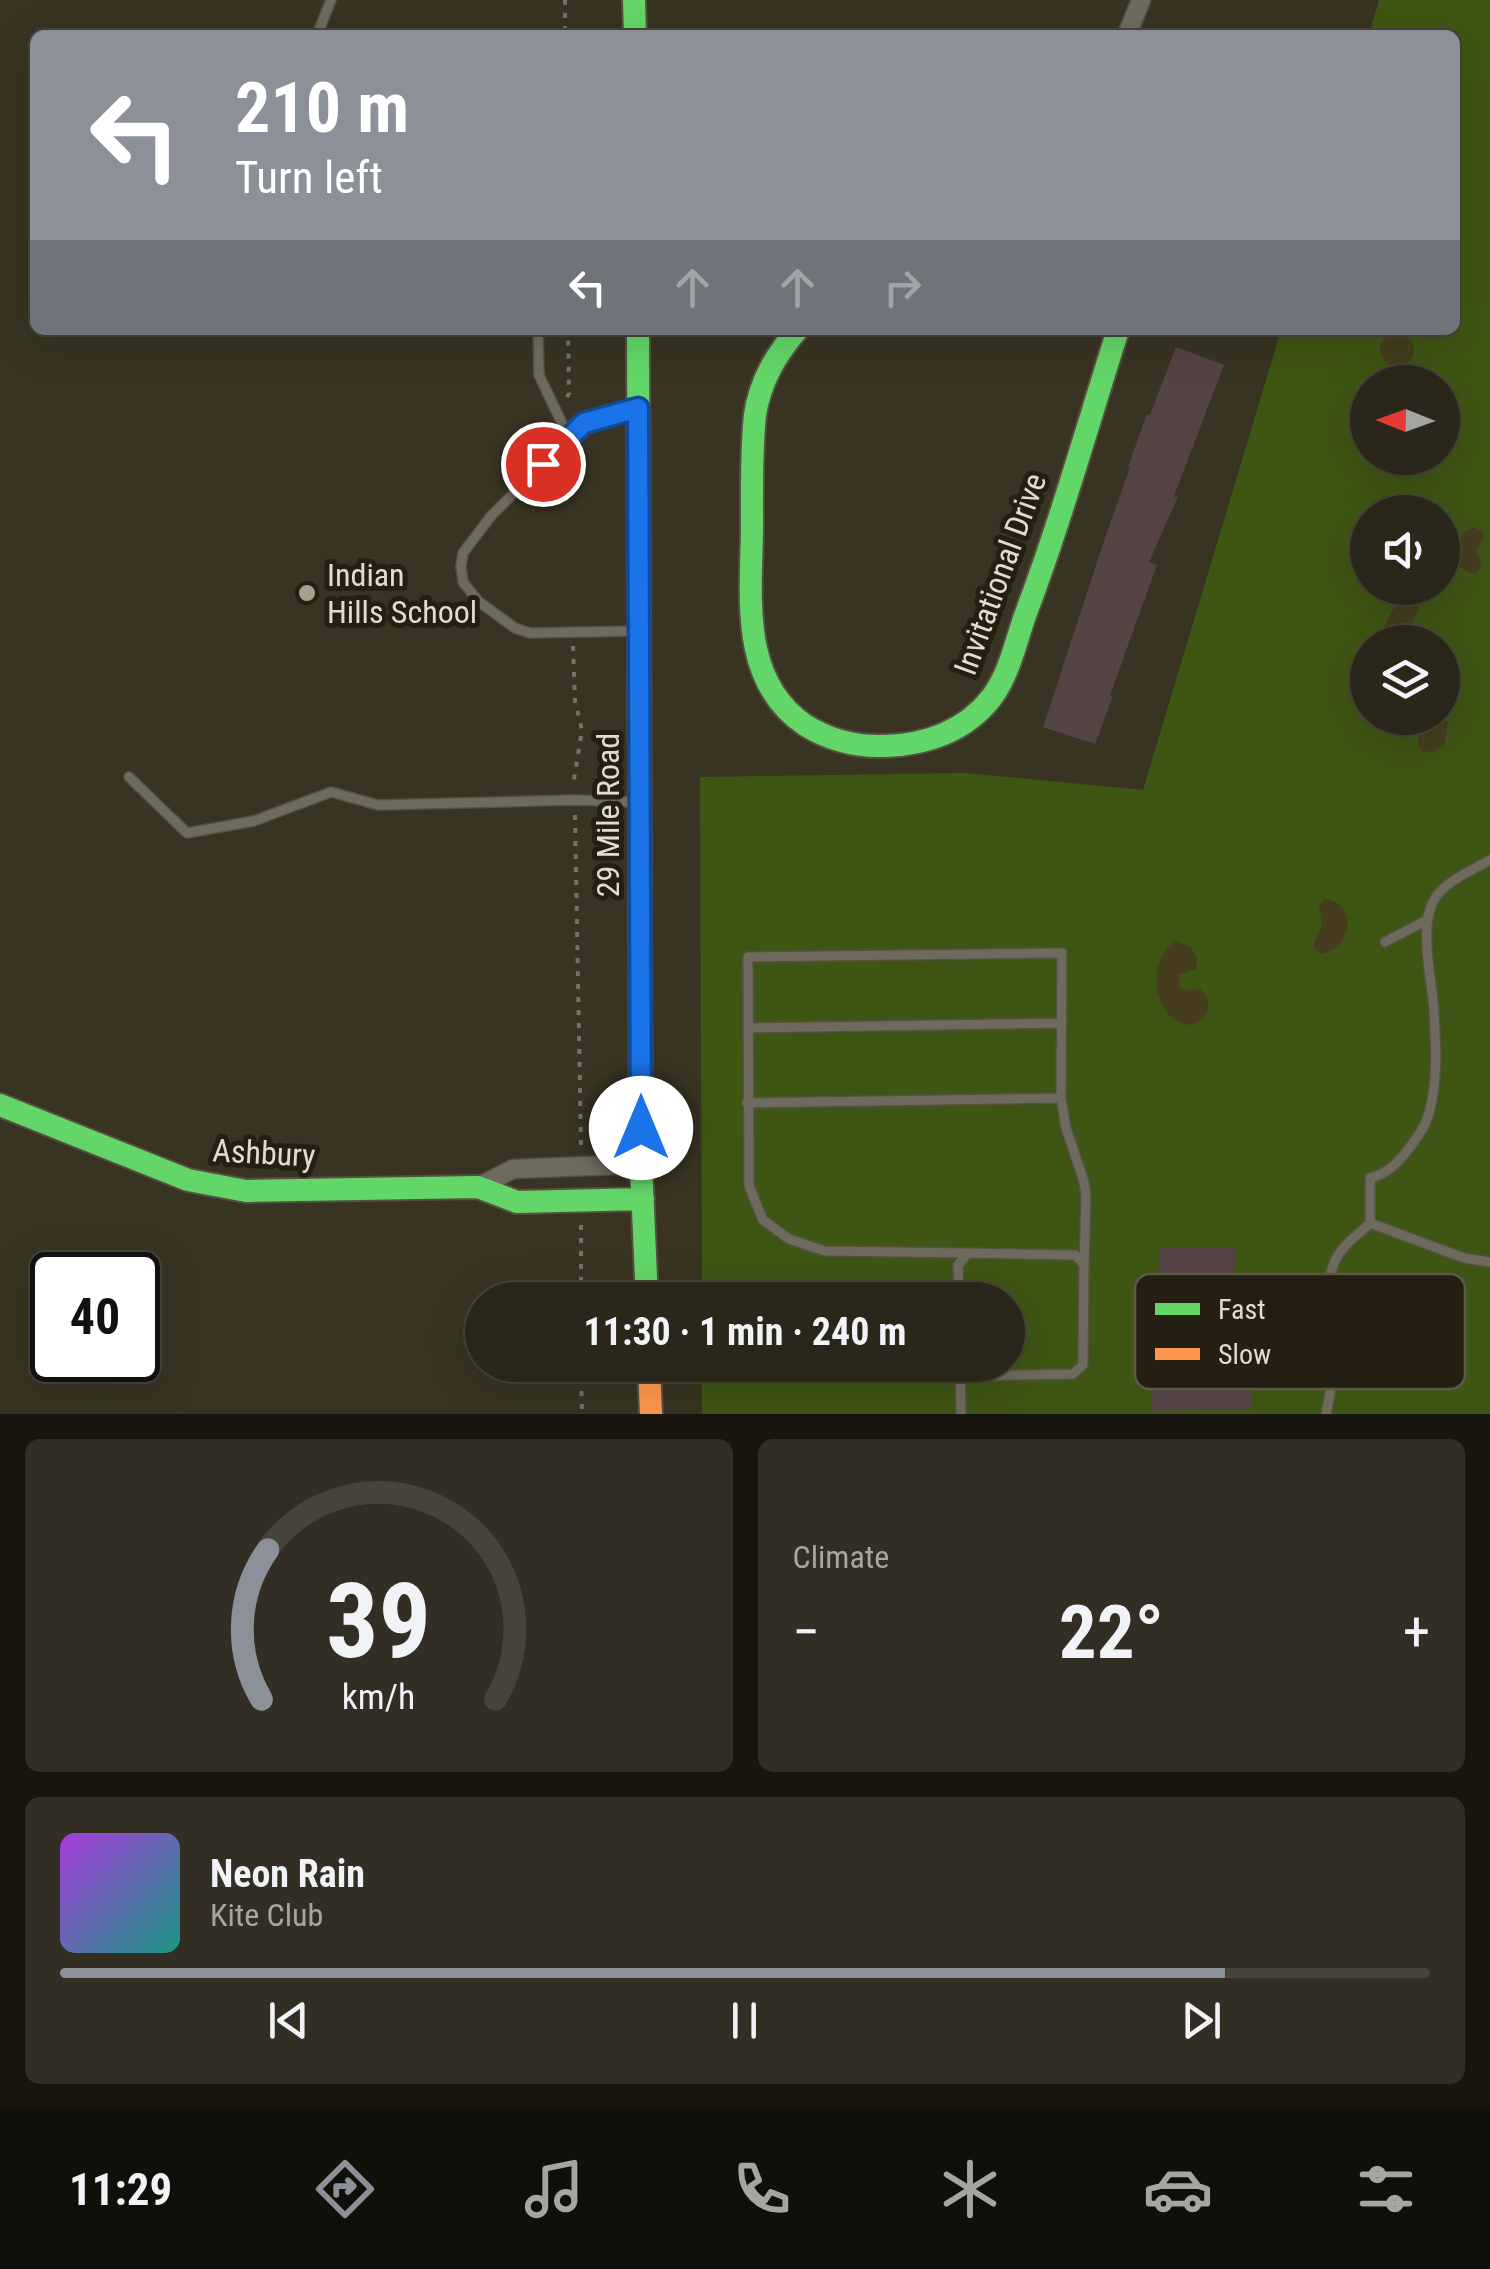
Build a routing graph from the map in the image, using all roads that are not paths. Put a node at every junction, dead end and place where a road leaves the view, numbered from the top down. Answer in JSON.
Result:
{"nodes":[{"id":1,"x":331,"y":0,"type":"edge"},
{"id":2,"x":634,"y":0,"type":"edge"},
{"id":3,"x":1142,"y":0,"type":"edge"},
{"id":4,"x":318,"y":30,"type":"edge"},
{"id":5,"x":635,"y":30,"type":"edge"},
{"id":6,"x":1129,"y":30,"type":"edge"},
{"id":7,"x":538,"y":335,"type":"edge"},
{"id":8,"x":638,"y":335,"type":"edge"},
{"id":9,"x":792,"y":335,"type":"edge"},
{"id":10,"x":1116,"y":335,"type":"edge"},
{"id":11,"x":638,"y":408,"type":"junction"},
{"id":12,"x":569,"y":438,"type":"junction"},
{"id":13,"x":639,"y":631,"type":"junction"},
{"id":14,"x":129,"y":777,"type":"dead end"},
{"id":15,"x":640,"y":802,"type":"junction"},
{"id":16,"x":1490,"y":860,"type":"edge"},
{"id":17,"x":1427,"y":920,"type":"junction"},
{"id":18,"x":1385,"y":942,"type":"dead end"},
{"id":19,"x":1062,"y":1023,"type":"junction"},
{"id":20,"x":748,"y":1028,"type":"junction"},
{"id":21,"x":1061,"y":1098,"type":"junction"},
{"id":22,"x":747,"y":1103,"type":"junction"},
{"id":23,"x":0,"y":1104,"type":"edge"},
{"id":24,"x":641,"y":1164,"type":"junction"},
{"id":25,"x":478,"y":1187,"type":"junction"},
{"id":26,"x":643,"y":1199,"type":"junction"},
{"id":27,"x":1370,"y":1223,"type":"junction"},
{"id":28,"x":968,"y":1253,"type":"junction"},
{"id":29,"x":1490,"y":1262,"type":"edge"},
{"id":30,"x":1084,"y":1264,"type":"junction"},
{"id":31,"x":1331,"y":1274,"type":"edge"},
{"id":32,"x":646,"y":1282,"type":"edge"},
{"id":33,"x":958,"y":1282,"type":"edge"},
{"id":34,"x":1025,"y":1372,"type":"edge"},
{"id":35,"x":650,"y":1382,"type":"edge"},
{"id":36,"x":961,"y":1382,"type":"edge"},
{"id":37,"x":1331,"y":1389,"type":"edge"},
{"id":38,"x":651,"y":1414,"type":"edge"},
{"id":39,"x":962,"y":1414,"type":"edge"},
{"id":40,"x":1326,"y":1414,"type":"edge"}],
"edges":[{"from":1,"to":4,"type":"lane"},
{"from":2,"to":5,"type":"street"},
{"from":3,"to":6,"type":"street"},
{"from":7,"to":12,"type":"lane"},
{"from":8,"to":11,"type":"street","name":"29 Mile Road"},
{"from":9,"to":10,"type":"street","name":"Invitational Drive"},
{"from":11,"to":12,"type":"lane"},
{"from":11,"to":13,"type":"street","name":"29 Mile Road"},
{"from":12,"to":13,"type":"lane"},
{"from":13,"to":15,"type":"street","name":"29 Mile Road"},
{"from":14,"to":15,"type":"lane"},
{"from":15,"to":24,"type":"street","name":"29 Mile Road"},
{"from":16,"to":17,"type":"lane"},
{"from":17,"to":18,"type":"lane"},
{"from":17,"to":27,"type":"lane"},
{"from":19,"to":20,"type":"lane"},
{"from":19,"to":20,"type":"lane"},
{"from":19,"to":21,"type":"lane"},
{"from":20,"to":22,"type":"lane"},
{"from":21,"to":22,"type":"lane"},
{"from":21,"to":30,"type":"lane"},
{"from":22,"to":28,"type":"lane"},
{"from":23,"to":25,"type":"street","name":"Ashbury"},
{"from":24,"to":25,"type":"street"},
{"from":24,"to":26,"type":"street","name":"29 Mile Road"},
{"from":25,"to":26,"type":"street","name":"Ashbury"},
{"from":26,"to":32,"type":"street","name":"29 Mile Road"},
{"from":27,"to":29,"type":"lane"},
{"from":27,"to":31,"type":"lane"},
{"from":28,"to":30,"type":"lane"},
{"from":28,"to":33,"type":"lane"},
{"from":30,"to":34,"type":"lane"},
{"from":35,"to":38,"type":"street"},
{"from":36,"to":39,"type":"lane"},
{"from":37,"to":40,"type":"lane"}]}
